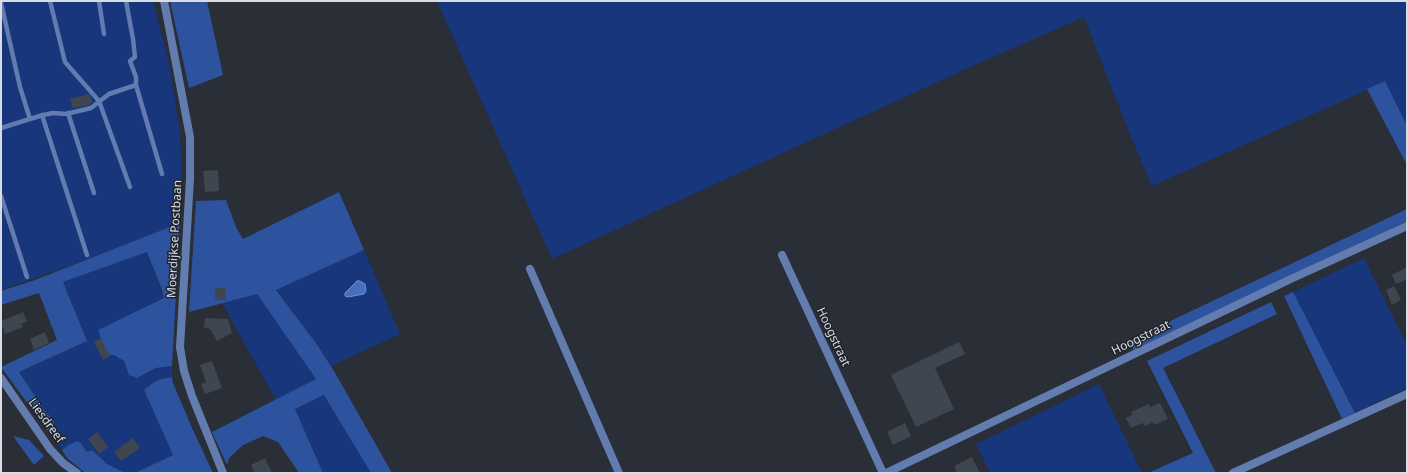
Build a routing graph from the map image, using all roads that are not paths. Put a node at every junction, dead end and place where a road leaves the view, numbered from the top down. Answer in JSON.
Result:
{"nodes":[{"id":1,"x":50,"y":1,"type":"edge"},
{"id":2,"x":99,"y":1,"type":"edge"},
{"id":3,"x":126,"y":1,"type":"edge"},
{"id":4,"x":164,"y":1,"type":"edge"},
{"id":5,"x":1,"y":3,"type":"edge"},
{"id":6,"x":104,"y":34,"type":"dead end"},
{"id":7,"x":136,"y":85,"type":"junction"},
{"id":8,"x":99,"y":101,"type":"junction"},
{"id":9,"x":68,"y":113,"type":"junction"},
{"id":10,"x":42,"y":115,"type":"junction"},
{"id":11,"x":30,"y":119,"type":"junction"},
{"id":12,"x":1,"y":128,"type":"edge"},
{"id":13,"x":162,"y":174,"type":"dead end"},
{"id":14,"x":130,"y":187,"type":"dead end"},
{"id":15,"x":94,"y":193,"type":"dead end"},
{"id":16,"x":1,"y":196,"type":"edge"},
{"id":17,"x":1407,"y":226,"type":"edge"},
{"id":18,"x":87,"y":255,"type":"dead end"},
{"id":19,"x":782,"y":255,"type":"dead end"},
{"id":20,"x":530,"y":269,"type":"dead end"},
{"id":21,"x":27,"y":277,"type":"dead end"},
{"id":22,"x":1,"y":378,"type":"edge"},
{"id":23,"x":1407,"y":394,"type":"edge"},
{"id":24,"x":78,"y":473,"type":"edge"},
{"id":25,"x":223,"y":473,"type":"edge"},
{"id":26,"x":619,"y":473,"type":"edge"},
{"id":27,"x":885,"y":473,"type":"edge"},
{"id":28,"x":1233,"y":473,"type":"edge"}],
"edges":[{"from":1,"to":8,"type":"lane"},
{"from":2,"to":6,"type":"lane"},
{"from":3,"to":7,"type":"lane"},
{"from":4,"to":25,"type":"street","name":"Moerdijkse Postbaan"},
{"from":5,"to":11,"type":"lane"},
{"from":7,"to":8,"type":"lane"},
{"from":7,"to":13,"type":"lane"},
{"from":8,"to":9,"type":"lane"},
{"from":8,"to":14,"type":"lane"},
{"from":9,"to":10,"type":"lane"},
{"from":9,"to":15,"type":"lane"},
{"from":10,"to":11,"type":"lane"},
{"from":10,"to":18,"type":"lane"},
{"from":11,"to":12,"type":"lane"},
{"from":16,"to":21,"type":"lane"},
{"from":17,"to":27,"type":"street","name":"Hoogstraat"},
{"from":19,"to":27,"type":"street","name":"Hoogstraat"},
{"from":20,"to":26,"type":"street"},
{"from":22,"to":24,"type":"street","name":"Liesdreef"},
{"from":23,"to":28,"type":"street"}]}
